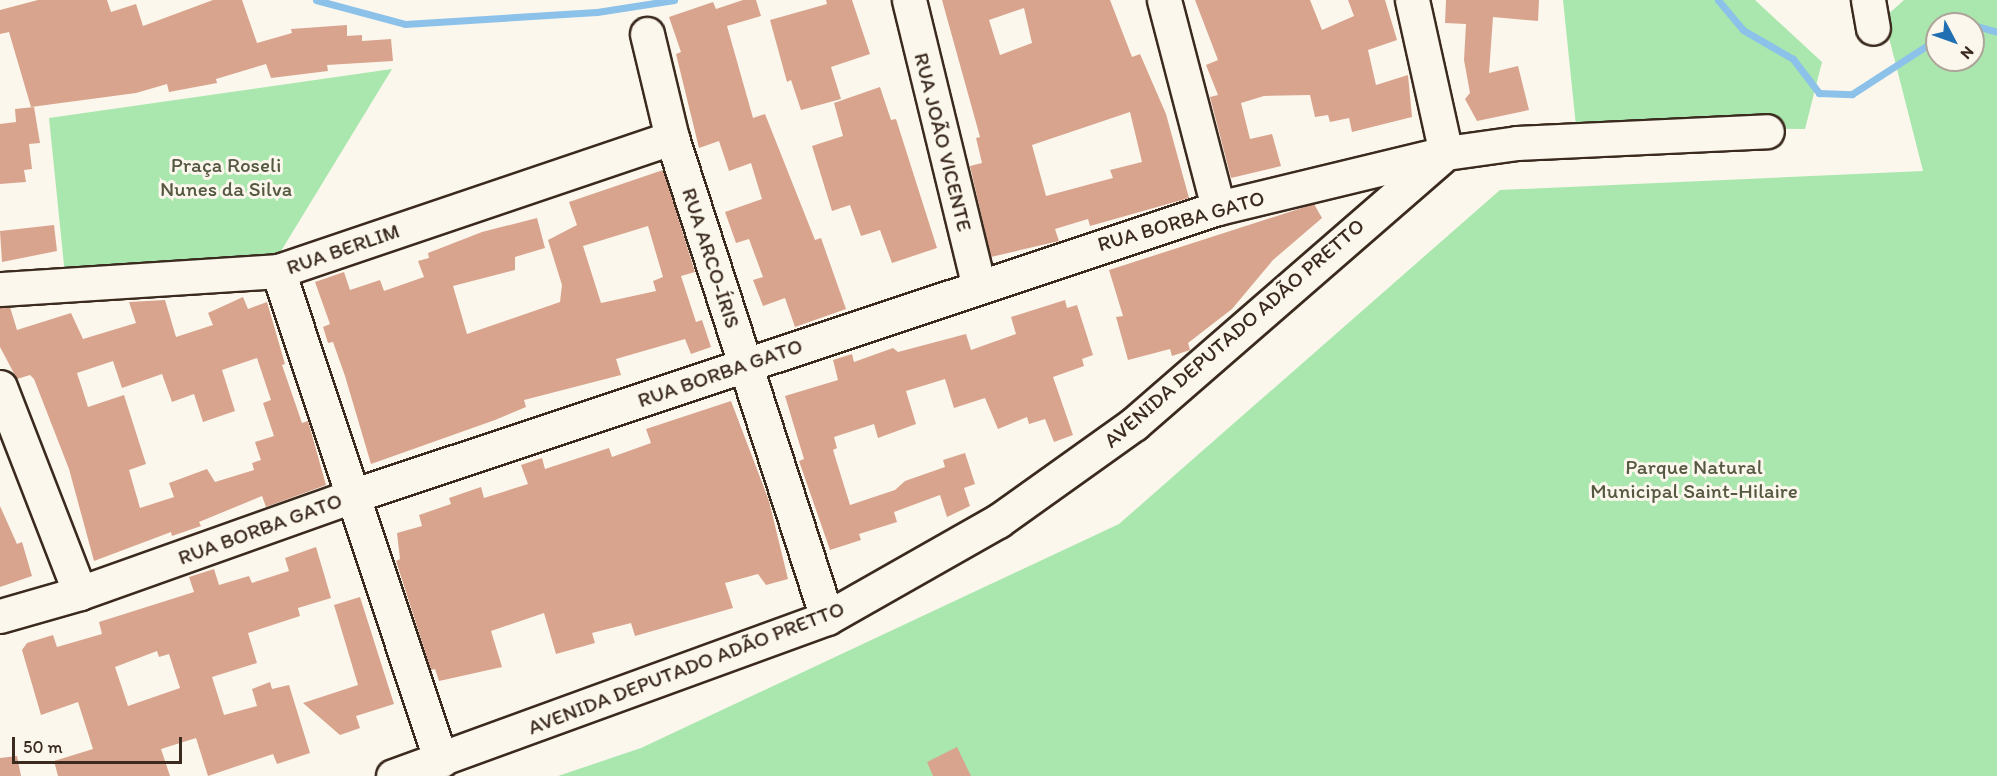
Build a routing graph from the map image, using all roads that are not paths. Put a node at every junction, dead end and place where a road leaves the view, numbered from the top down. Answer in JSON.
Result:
{"nodes":[{"id":1,"x":909,"y":0,"type":"edge"},
{"id":2,"x":1164,"y":0,"type":"edge"},
{"id":3,"x":1412,"y":0,"type":"edge"},
{"id":4,"x":647,"y":34,"type":"dead end"},
{"id":5,"x":1767,"y":131,"type":"dead end"},
{"id":6,"x":672,"y":138,"type":"junction"},
{"id":7,"x":1446,"y":153,"type":"junction"},
{"id":8,"x":1218,"y":208,"type":"junction"},
{"id":9,"x":278,"y":271,"type":"junction"},
{"id":10,"x":978,"y":284,"type":"junction"},
{"id":11,"x":0,"y":289,"type":"edge"},
{"id":12,"x":746,"y":365,"type":"junction"},
{"id":13,"x":0,"y":387,"type":"edge"},
{"id":14,"x":352,"y":496,"type":"junction"},
{"id":15,"x":80,"y":593,"type":"junction"},
{"id":16,"x":0,"y":616,"type":"edge"},
{"id":17,"x":827,"y":618,"type":"junction"},
{"id":18,"x":441,"y":761,"type":"junction"},
{"id":19,"x":393,"y":776,"type":"edge"}],
"edges":[{"from":1,"to":10,"type":"street","name":"RUA JOÃO VICENTE"},
{"from":2,"to":8,"type":"street"},
{"from":3,"to":7,"type":"street"},
{"from":4,"to":6,"type":"street","name":"RUA ARCO-ÍRIS"},
{"from":5,"to":7,"type":"street"},
{"from":6,"to":9,"type":"street","name":"RUA BERLIM"},
{"from":6,"to":12,"type":"street","name":"RUA ARCO-ÍRIS"},
{"from":7,"to":8,"type":"street","name":"RUA BORBA GATO"},
{"from":7,"to":17,"type":"street","name":"AVENIDA DEPUTADO ADÃO PRETTO"},
{"from":8,"to":10,"type":"street","name":"RUA BORBA GATO"},
{"from":9,"to":11,"type":"street","name":"RUA BERLIM"},
{"from":9,"to":14,"type":"street"},
{"from":10,"to":12,"type":"street","name":"RUA BORBA GATO"},
{"from":12,"to":14,"type":"street","name":"RUA BORBA GATO"},
{"from":12,"to":17,"type":"street","name":"RUA ARCO-ÍRIS"},
{"from":13,"to":15,"type":"street"},
{"from":14,"to":15,"type":"street","name":"RUA BORBA GATO"},
{"from":14,"to":18,"type":"street"},
{"from":15,"to":16,"type":"street","name":"RUA BORBA GATO"},
{"from":17,"to":18,"type":"street","name":"AVENIDA DEPUTADO ADÃO PRETTO"},
{"from":18,"to":19,"type":"street","name":"AVENIDA DEPUTADO ADÃO PRETTO"}]}
